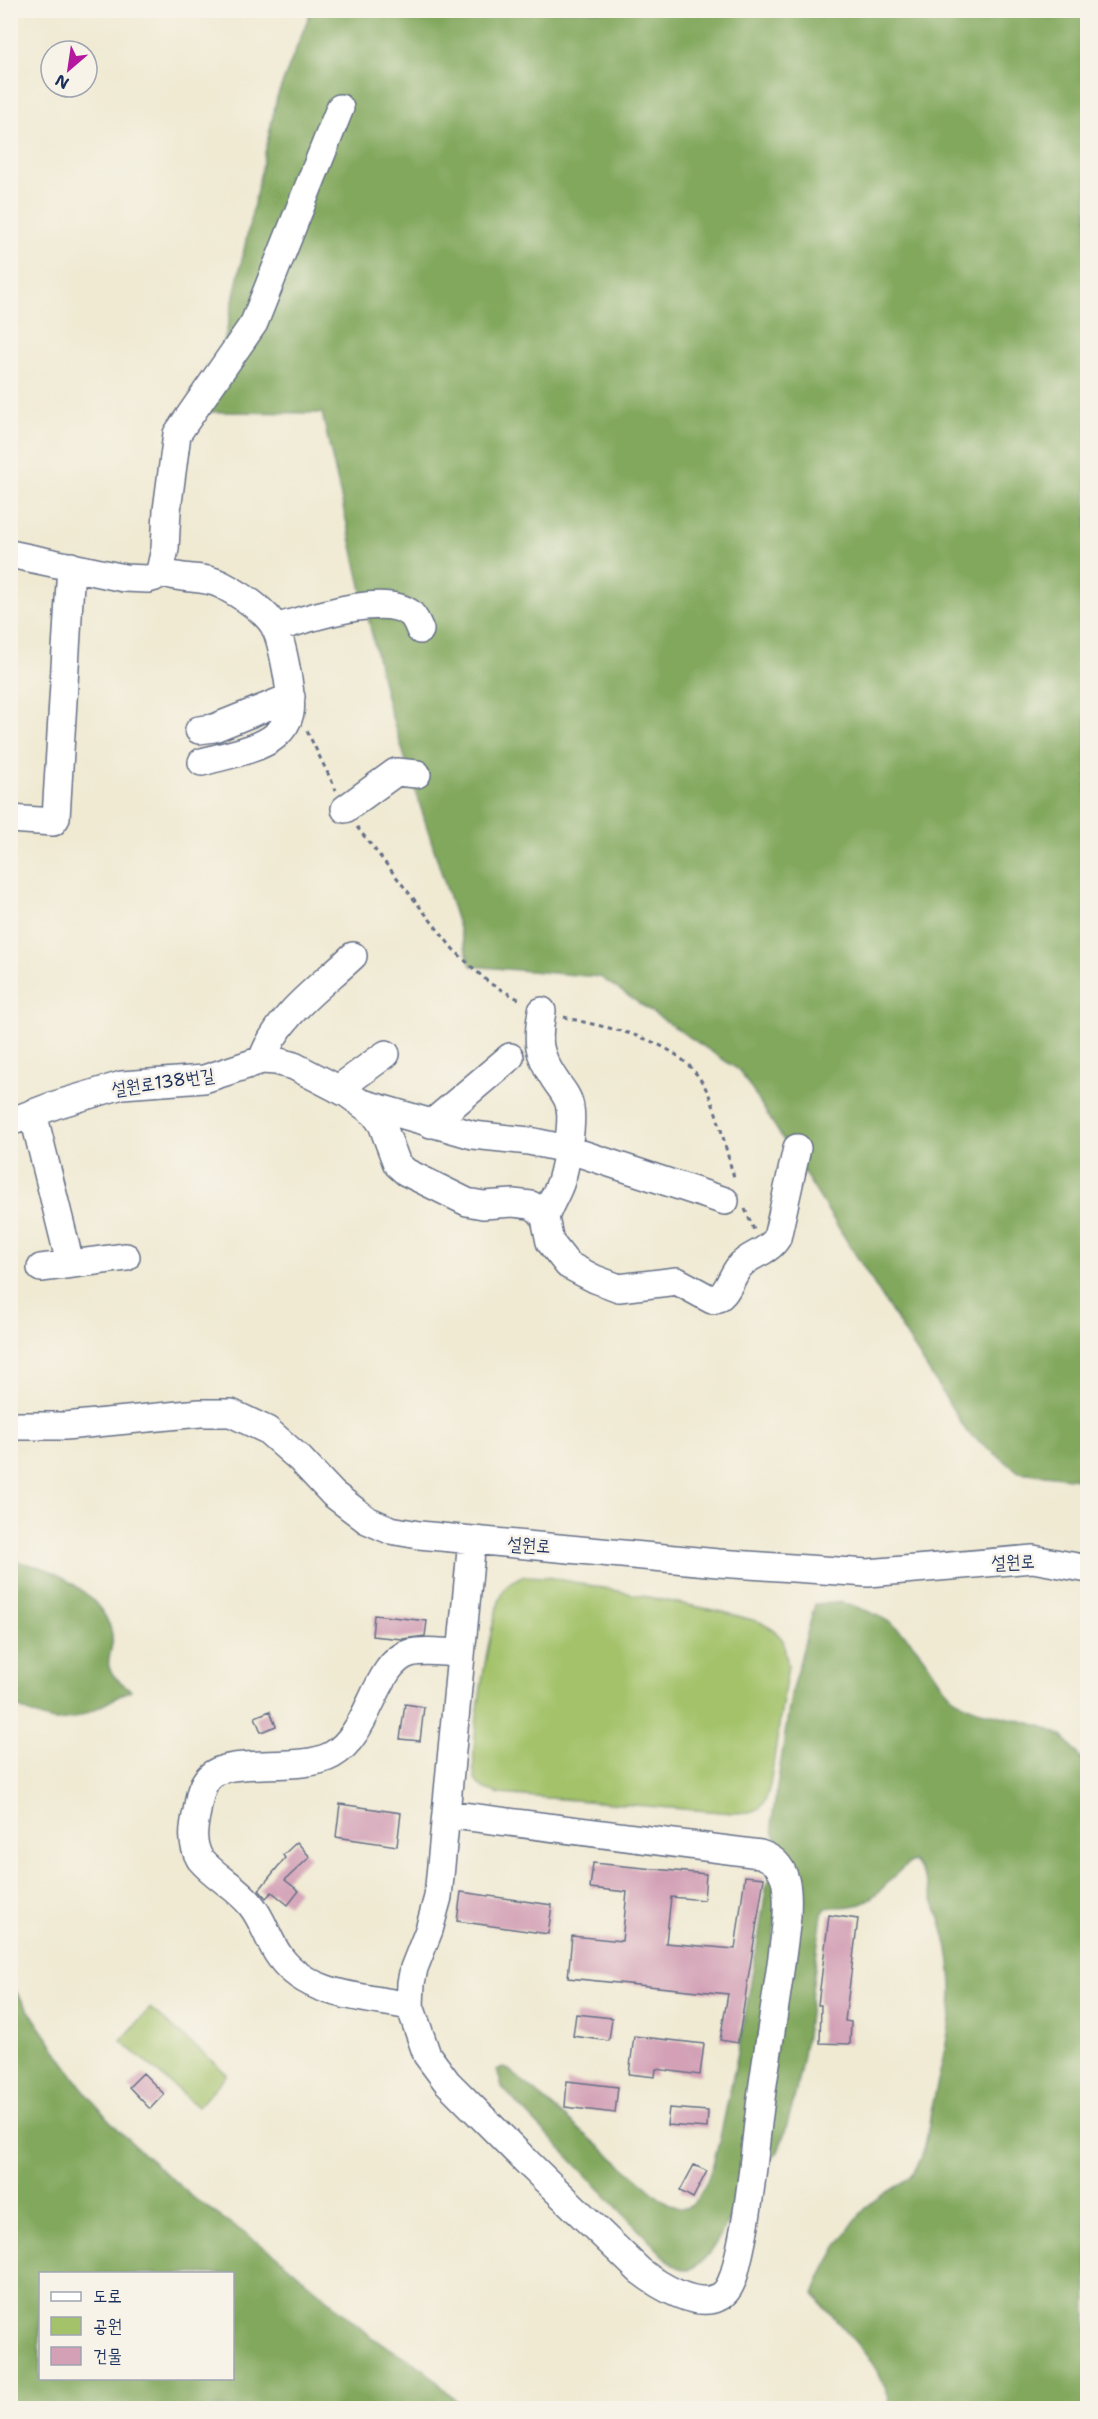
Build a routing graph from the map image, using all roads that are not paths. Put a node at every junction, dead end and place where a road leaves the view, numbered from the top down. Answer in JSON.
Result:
{"nodes":[{"id":1,"x":340,"y":108,"type":"dead end"},
{"id":2,"x":10,"y":554,"type":"edge"},
{"id":3,"x":71,"y":566,"type":"junction"},
{"id":4,"x":160,"y":572,"type":"junction"},
{"id":5,"x":275,"y":628,"type":"junction"},
{"id":6,"x":420,"y":630,"type":"dead end"},
{"id":7,"x":291,"y":697,"type":"junction"},
{"id":8,"x":199,"y":730,"type":"dead end"},
{"id":9,"x":202,"y":762,"type":"dead end"},
{"id":10,"x":417,"y":774,"type":"dead end"},
{"id":11,"x":345,"y":809,"type":"road end"},
{"id":12,"x":10,"y":819,"type":"edge"},
{"id":13,"x":353,"y":956,"type":"dead end"},
{"id":14,"x":542,"y":1011,"type":"road end"},
{"id":15,"x":386,"y":1054,"type":"dead end"},
{"id":16,"x":510,"y":1056,"type":"dead end"},
{"id":17,"x":262,"y":1060,"type":"junction"},
{"id":18,"x":348,"y":1095,"type":"junction"},
{"id":19,"x":22,"y":1118,"type":"edge"},
{"id":20,"x":431,"y":1124,"type":"junction"},
{"id":21,"x":797,"y":1148,"type":"dead end"},
{"id":22,"x":567,"y":1149,"type":"junction"},
{"id":23,"x":735,"y":1196,"type":"road end"},
{"id":24,"x":545,"y":1218,"type":"junction"},
{"id":25,"x":126,"y":1257,"type":"dead end"},
{"id":26,"x":70,"y":1263,"type":"junction"},
{"id":27,"x":41,"y":1268,"type":"dead end"},
{"id":28,"x":10,"y":1426,"type":"edge"},
{"id":29,"x":472,"y":1540,"type":"junction"},
{"id":30,"x":1088,"y":1569,"type":"edge"},
{"id":31,"x":460,"y":1653,"type":"junction"},
{"id":32,"x":446,"y":1814,"type":"junction"},
{"id":33,"x":410,"y":2006,"type":"junction"}],
"edges":[{"from":1,"to":4,"type":"street"},
{"from":2,"to":3,"type":"street"},
{"from":3,"to":4,"type":"street"},
{"from":3,"to":12,"type":"street"},
{"from":4,"to":5,"type":"street"},
{"from":5,"to":6,"type":"street"},
{"from":5,"to":7,"type":"street"},
{"from":7,"to":8,"type":"street"},
{"from":7,"to":9,"type":"street"},
{"from":10,"to":11,"type":"street"},
{"from":13,"to":17,"type":"street"},
{"from":14,"to":22,"type":"street"},
{"from":15,"to":18,"type":"street"},
{"from":16,"to":20,"type":"street"},
{"from":17,"to":18,"type":"street"},
{"from":17,"to":19,"type":"street","name":"설원로138번길"},
{"from":18,"to":20,"type":"street"},
{"from":18,"to":24,"type":"street"},
{"from":19,"to":26,"type":"street"},
{"from":20,"to":22,"type":"street"},
{"from":21,"to":24,"type":"street"},
{"from":22,"to":23,"type":"street"},
{"from":22,"to":24,"type":"street"},
{"from":25,"to":26,"type":"street"},
{"from":26,"to":27,"type":"street"},
{"from":28,"to":29,"type":"street","name":"설원로"},
{"from":29,"to":30,"type":"street","name":"설원로"},
{"from":29,"to":31,"type":"street"},
{"from":31,"to":32,"type":"street"},
{"from":31,"to":33,"type":"street"},
{"from":32,"to":33,"type":"street"},
{"from":32,"to":33,"type":"street"}]}
